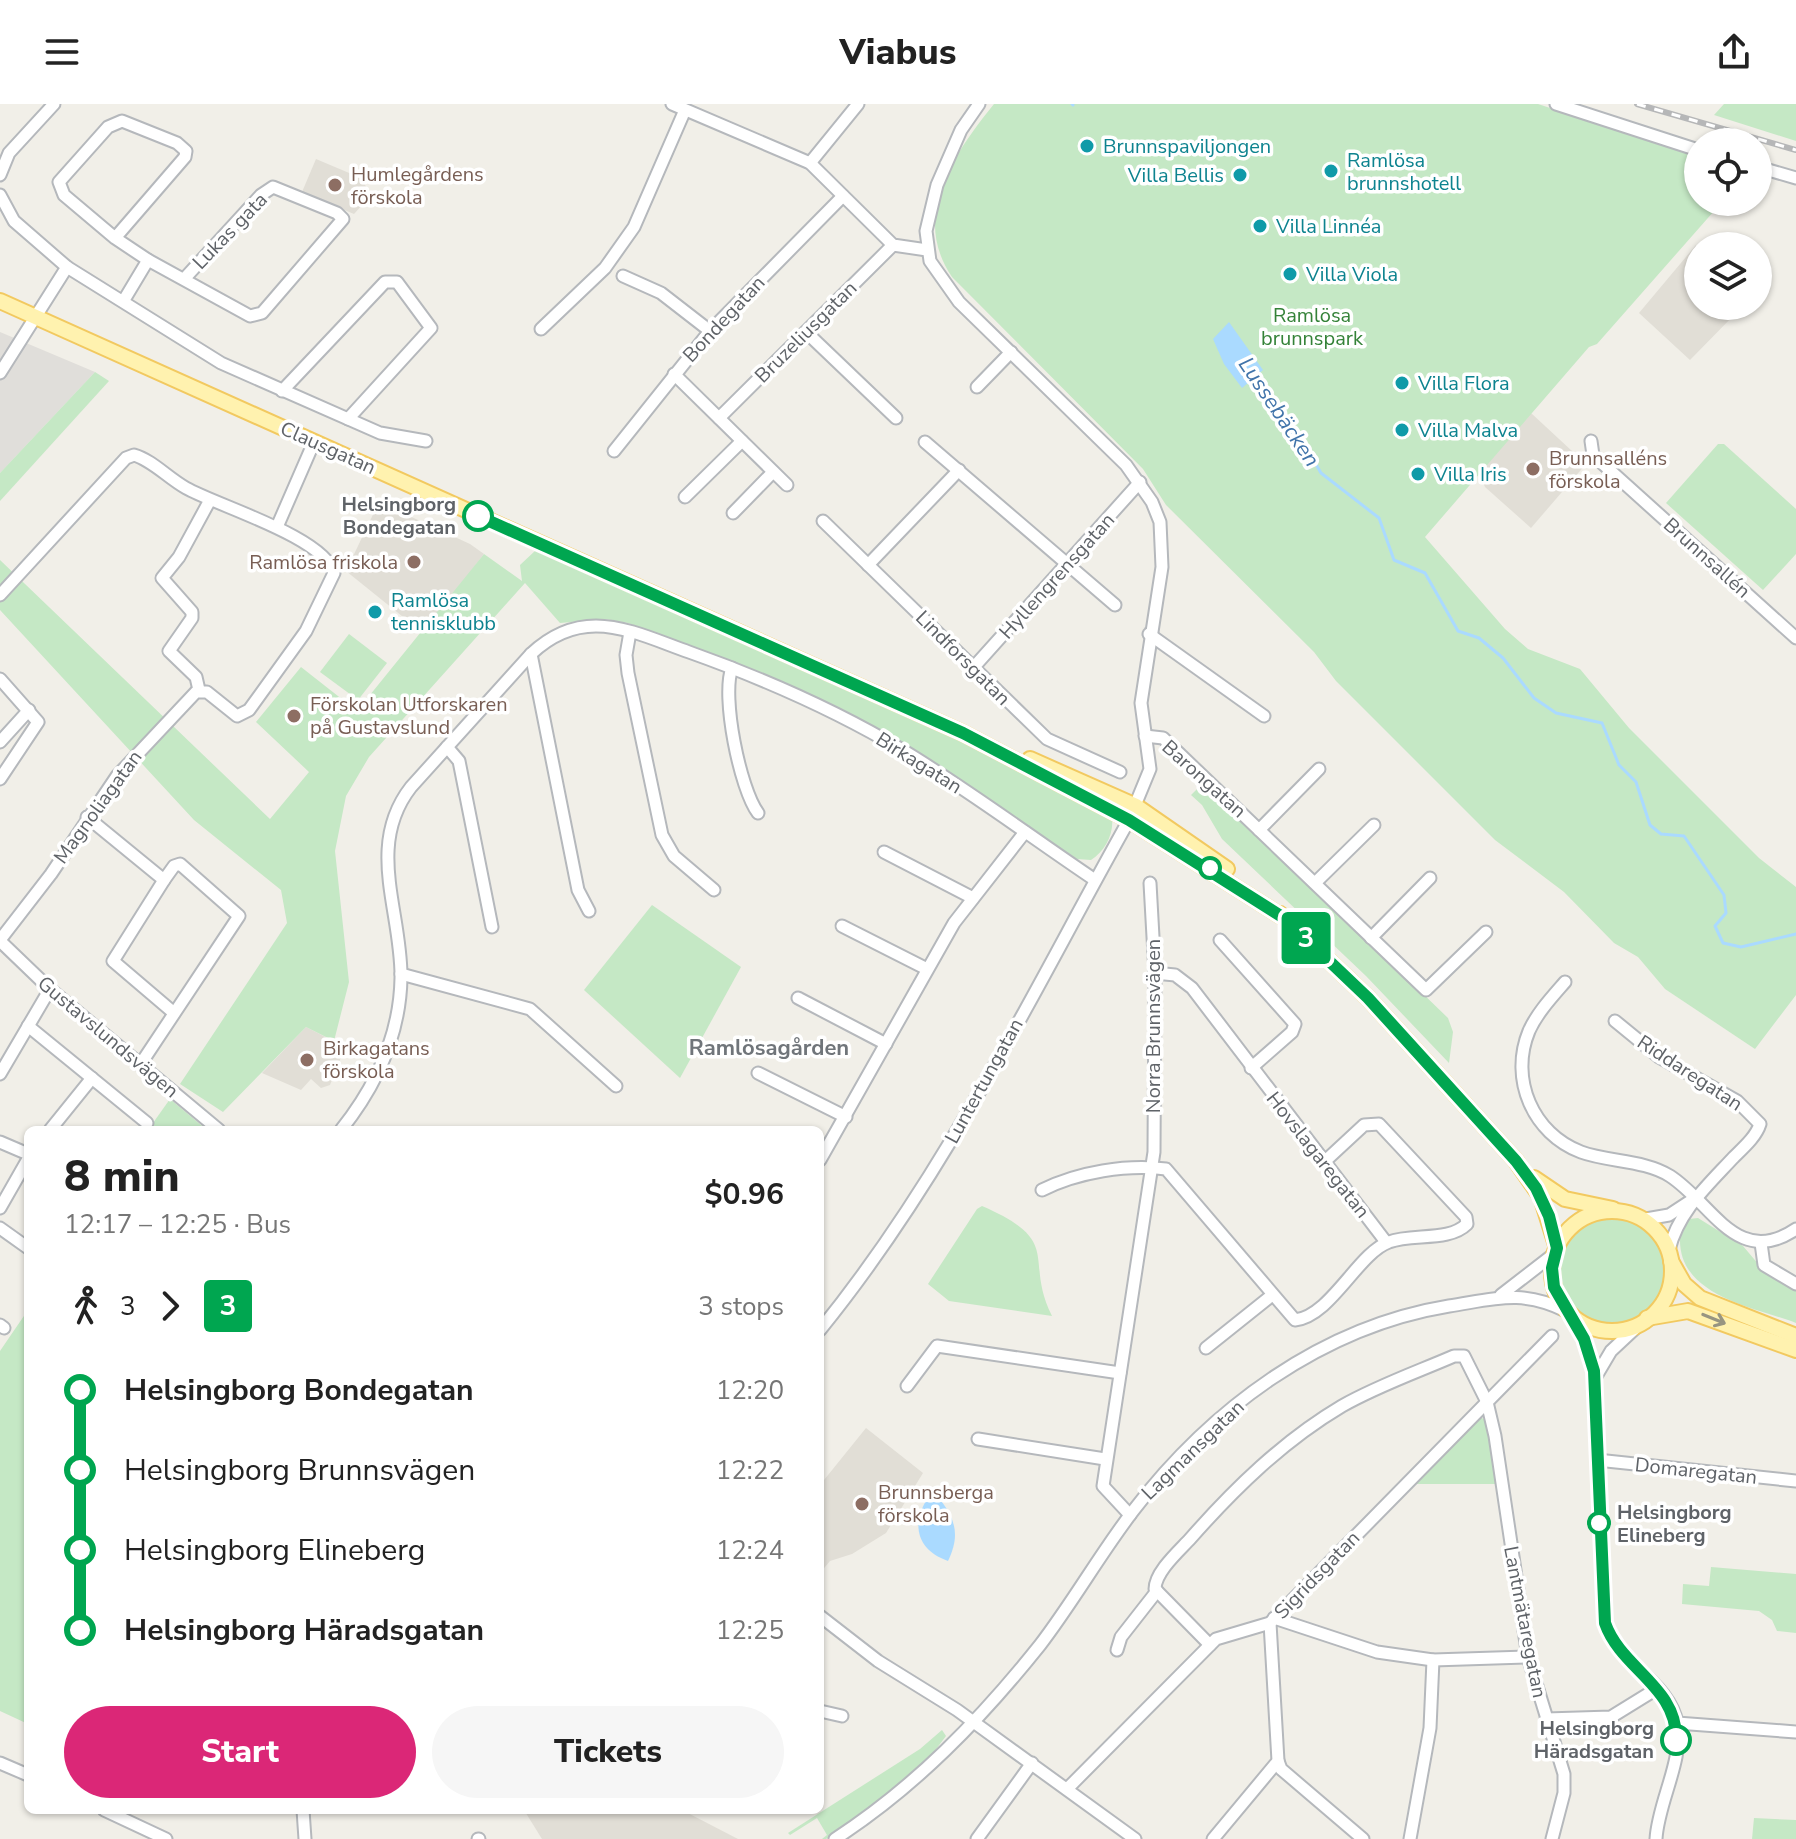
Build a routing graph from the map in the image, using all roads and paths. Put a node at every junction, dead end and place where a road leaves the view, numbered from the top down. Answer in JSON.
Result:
{"nodes":[{"id":1,"x":54,"y":104,"type":"edge"},
{"id":2,"x":672,"y":104,"type":"edge"},
{"id":3,"x":711,"y":104,"type":"edge"},
{"id":4,"x":858,"y":104,"type":"edge"},
{"id":5,"x":979,"y":104,"type":"edge"},
{"id":6,"x":1556,"y":104,"type":"edge"},
{"id":7,"x":685,"y":110,"type":"junction"},
{"id":8,"x":705,"y":117,"type":"junction"},
{"id":9,"x":1684,"y":145,"type":"edge"},
{"id":10,"x":810,"y":163,"type":"junction"},
{"id":11,"x":1772,"y":171,"type":"edge"},
{"id":12,"x":0,"y":175,"type":"edge"},
{"id":13,"x":1796,"y":178,"type":"edge"},
{"id":14,"x":0,"y":195,"type":"edge"},
{"id":15,"x":843,"y":196,"type":"junction"},
{"id":16,"x":115,"y":238,"type":"junction"},
{"id":17,"x":893,"y":245,"type":"junction"},
{"id":18,"x":927,"y":250,"type":"junction"},
{"id":19,"x":148,"y":260,"type":"junction"},
{"id":20,"x":67,"y":267,"type":"junction"},
{"id":21,"x":623,"y":276,"type":"dead end"},
{"id":22,"x":185,"y":278,"type":"junction"},
{"id":23,"x":124,"y":300,"type":"junction"},
{"id":24,"x":0,"y":301,"type":"edge"},
{"id":25,"x":37,"y":318,"type":"junction"},
{"id":26,"x":541,"y":329,"type":"dead end"},
{"id":27,"x":710,"y":331,"type":"junction"},
{"id":28,"x":806,"y":332,"type":"junction"},
{"id":29,"x":1011,"y":352,"type":"junction"},
{"id":30,"x":0,"y":373,"type":"edge"},
{"id":31,"x":674,"y":374,"type":"junction"},
{"id":32,"x":977,"y":387,"type":"dead end"},
{"id":33,"x":282,"y":391,"type":"junction"},
{"id":34,"x":719,"y":418,"type":"junction"},
{"id":35,"x":896,"y":418,"type":"dead end"},
{"id":36,"x":348,"y":419,"type":"junction"},
{"id":37,"x":426,"y":441,"type":"dead end"},
{"id":38,"x":742,"y":441,"type":"junction"},
{"id":39,"x":1591,"y":441,"type":"dead end"},
{"id":40,"x":314,"y":442,"type":"junction"},
{"id":41,"x":925,"y":442,"type":"dead end"},
{"id":42,"x":614,"y":451,"type":"dead end"},
{"id":43,"x":959,"y":470,"type":"junction"},
{"id":44,"x":773,"y":472,"type":"junction"},
{"id":45,"x":1140,"y":482,"type":"junction"},
{"id":46,"x":787,"y":485,"type":"dead end"},
{"id":47,"x":685,"y":497,"type":"dead end"},
{"id":48,"x":210,"y":500,"type":"junction"},
{"id":49,"x":733,"y":513,"type":"dead end"},
{"id":50,"x":823,"y":521,"type":"dead end"},
{"id":51,"x":277,"y":527,"type":"junction"},
{"id":52,"x":1067,"y":563,"type":"junction"},
{"id":53,"x":868,"y":565,"type":"junction"},
{"id":54,"x":0,"y":595,"type":"edge"},
{"id":55,"x":1115,"y":605,"type":"dead end"},
{"id":56,"x":630,"y":632,"type":"junction"},
{"id":57,"x":1149,"y":634,"type":"junction"},
{"id":58,"x":1796,"y":638,"type":"edge"},
{"id":59,"x":531,"y":654,"type":"junction"},
{"id":60,"x":732,"y":668,"type":"junction"},
{"id":61,"x":973,"y":668,"type":"junction"},
{"id":62,"x":0,"y":679,"type":"edge"},
{"id":63,"x":199,"y":690,"type":"junction"},
{"id":64,"x":29,"y":710,"type":"junction"},
{"id":65,"x":1264,"y":716,"type":"dead end"},
{"id":66,"x":1145,"y":736,"type":"junction"},
{"id":67,"x":0,"y":742,"type":"edge"},
{"id":68,"x":447,"y":747,"type":"junction"},
{"id":69,"x":1319,"y":769,"type":"dead end"},
{"id":70,"x":1120,"y":772,"type":"dead end"},
{"id":71,"x":0,"y":779,"type":"edge"},
{"id":72,"x":758,"y":813,"type":"dead end"},
{"id":73,"x":1132,"y":813,"type":"junction"},
{"id":74,"x":87,"y":817,"type":"junction"},
{"id":75,"x":1374,"y":825,"type":"dead end"},
{"id":76,"x":1259,"y":830,"type":"junction"},
{"id":77,"x":1025,"y":832,"type":"junction"},
{"id":78,"x":884,"y":852,"type":"dead end"},
{"id":79,"x":1430,"y":878,"type":"dead end"},
{"id":80,"x":164,"y":880,"type":"junction"},
{"id":81,"x":1095,"y":880,"type":"junction"},
{"id":82,"x":1150,"y":883,"type":"dead end"},
{"id":83,"x":1315,"y":883,"type":"junction"},
{"id":84,"x":714,"y":890,"type":"dead end"},
{"id":85,"x":973,"y":898,"type":"junction"},
{"id":86,"x":589,"y":911,"type":"dead end"},
{"id":87,"x":842,"y":926,"type":"dead end"},
{"id":88,"x":492,"y":927,"type":"dead end"},
{"id":89,"x":1486,"y":932,"type":"dead end"},
{"id":90,"x":1371,"y":938,"type":"junction"},
{"id":91,"x":1220,"y":940,"type":"dead end"},
{"id":92,"x":0,"y":941,"type":"edge"},
{"id":93,"x":927,"y":969,"type":"junction"},
{"id":94,"x":1155,"y":973,"type":"junction"},
{"id":95,"x":401,"y":974,"type":"junction"},
{"id":96,"x":1565,"y":982,"type":"dead end"},
{"id":97,"x":50,"y":989,"type":"junction"},
{"id":98,"x":798,"y":998,"type":"dead end"},
{"id":99,"x":174,"y":1013,"type":"junction"},
{"id":100,"x":1615,"y":1021,"type":"dead end"},
{"id":101,"x":28,"y":1026,"type":"junction"},
{"id":102,"x":886,"y":1044,"type":"junction"},
{"id":103,"x":140,"y":1065,"type":"junction"},
{"id":104,"x":1251,"y":1068,"type":"junction"},
{"id":105,"x":758,"y":1073,"type":"dead end"},
{"id":106,"x":0,"y":1074,"type":"edge"},
{"id":107,"x":92,"y":1078,"type":"junction"},
{"id":108,"x":616,"y":1086,"type":"dead end"},
{"id":109,"x":846,"y":1117,"type":"junction"},
{"id":110,"x":147,"y":1123,"type":"dead end"},
{"id":111,"x":53,"y":1126,"type":"edge"},
{"id":112,"x":214,"y":1126,"type":"edge"},
{"id":113,"x":344,"y":1126,"type":"edge"},
{"id":114,"x":0,"y":1142,"type":"edge"},
{"id":115,"x":824,"y":1153,"type":"edge"},
{"id":116,"x":24,"y":1154,"type":"edge"},
{"id":117,"x":1516,"y":1161,"type":"junction"},
{"id":118,"x":24,"y":1163,"type":"edge"},
{"id":119,"x":1323,"y":1163,"type":"junction"},
{"id":120,"x":1152,"y":1168,"type":"junction"},
{"id":121,"x":1042,"y":1190,"type":"dead end"},
{"id":122,"x":1695,"y":1198,"type":"junction"},
{"id":123,"x":0,"y":1208,"type":"edge"},
{"id":124,"x":1623,"y":1211,"type":"junction"},
{"id":125,"x":1646,"y":1219,"type":"junction"},
{"id":126,"x":0,"y":1228,"type":"edge"},
{"id":127,"x":1796,"y":1229,"type":"edge"},
{"id":128,"x":1386,"y":1242,"type":"junction"},
{"id":129,"x":1761,"y":1243,"type":"junction"},
{"id":130,"x":24,"y":1245,"type":"edge"},
{"id":131,"x":1556,"y":1251,"type":"junction"},
{"id":132,"x":1669,"y":1254,"type":"junction"},
{"id":133,"x":1796,"y":1284,"type":"edge"},
{"id":134,"x":1271,"y":1296,"type":"junction"},
{"id":135,"x":1499,"y":1297,"type":"junction"},
{"id":136,"x":1569,"y":1313,"type":"junction"},
{"id":137,"x":1644,"y":1321,"type":"junction"},
{"id":138,"x":824,"y":1325,"type":"edge"},
{"id":139,"x":1552,"y":1336,"type":"dead end"},
{"id":140,"x":1796,"y":1336,"type":"edge"},
{"id":141,"x":1206,"y":1348,"type":"dead end"},
{"id":142,"x":1796,"y":1350,"type":"edge"},
{"id":143,"x":1120,"y":1373,"type":"junction"},
{"id":144,"x":1595,"y":1379,"type":"junction"},
{"id":145,"x":907,"y":1386,"type":"dead end"},
{"id":146,"x":1487,"y":1402,"type":"junction"},
{"id":147,"x":978,"y":1439,"type":"dead end"},
{"id":148,"x":1105,"y":1459,"type":"junction"},
{"id":149,"x":1597,"y":1460,"type":"junction"},
{"id":150,"x":1796,"y":1481,"type":"edge"},
{"id":151,"x":1130,"y":1515,"type":"junction"},
{"id":152,"x":1157,"y":1591,"type":"junction"},
{"id":153,"x":824,"y":1619,"type":"edge"},
{"id":154,"x":1272,"y":1620,"type":"junction"},
{"id":155,"x":1210,"y":1645,"type":"junction"},
{"id":156,"x":1117,"y":1650,"type":"dead end"},
{"id":157,"x":1528,"y":1657,"type":"junction"},
{"id":158,"x":1433,"y":1660,"type":"junction"},
{"id":159,"x":1658,"y":1688,"type":"junction"},
{"id":160,"x":824,"y":1712,"type":"edge"},
{"id":161,"x":842,"y":1716,"type":"dead end"},
{"id":162,"x":1546,"y":1719,"type":"junction"},
{"id":163,"x":973,"y":1722,"type":"junction"},
{"id":164,"x":1677,"y":1723,"type":"junction"},
{"id":165,"x":1796,"y":1732,"type":"edge"},
{"id":166,"x":1278,"y":1761,"type":"junction"},
{"id":167,"x":0,"y":1763,"type":"edge"},
{"id":168,"x":1032,"y":1763,"type":"junction"},
{"id":169,"x":24,"y":1773,"type":"edge"},
{"id":170,"x":1067,"y":1789,"type":"junction"},
{"id":171,"x":113,"y":1814,"type":"edge"},
{"id":172,"x":303,"y":1814,"type":"edge"},
{"id":173,"x":166,"y":1839,"type":"edge"},
{"id":174,"x":305,"y":1839,"type":"edge"},
{"id":175,"x":835,"y":1839,"type":"edge"},
{"id":176,"x":977,"y":1839,"type":"edge"},
{"id":177,"x":1135,"y":1839,"type":"edge"},
{"id":178,"x":1213,"y":1839,"type":"edge"},
{"id":179,"x":1363,"y":1839,"type":"edge"},
{"id":180,"x":1410,"y":1839,"type":"edge"},
{"id":181,"x":1552,"y":1839,"type":"edge"},
{"id":182,"x":1656,"y":1839,"type":"edge"}],
"edges":[{"from":1,"to":12,"type":"street"},
{"from":2,"to":7,"type":"street"},
{"from":3,"to":8,"type":"street"},
{"from":4,"to":10,"type":"street"},
{"from":5,"to":18,"type":"street"},
{"from":6,"to":9,"type":"street"},
{"from":7,"to":8,"type":"street"},
{"from":7,"to":26,"type":"street"},
{"from":8,"to":10,"type":"street"},
{"from":10,"to":15,"type":"street"},
{"from":11,"to":13,"type":"street"},
{"from":14,"to":20,"type":"street"},
{"from":15,"to":17,"type":"street"},
{"from":15,"to":27,"type":"street","name":"Bondegatan"},
{"from":16,"to":16,"type":"street","name":"Lukas gata"},
{"from":16,"to":19,"type":"street","name":"Lukas gata"},
{"from":17,"to":18,"type":"street"},
{"from":17,"to":28,"type":"street","name":"Bruzeliusgatan"},
{"from":18,"to":29,"type":"street","name":"Luntertungatan"},
{"from":19,"to":22,"type":"street","name":"Lukas gata"},
{"from":19,"to":23,"type":"street"},
{"from":20,"to":23,"type":"street"},
{"from":20,"to":25,"type":"street"},
{"from":21,"to":27,"type":"street"},
{"from":22,"to":22,"type":"street","name":"Lukas gata"},
{"from":23,"to":33,"type":"street"},
{"from":24,"to":25,"type":"main road","name":"Clausgatan"},
{"from":25,"to":30,"type":"street"},
{"from":25,"to":40,"type":"main road","name":"Clausgatan"},
{"from":27,"to":31,"type":"street","name":"Bondegatan"},
{"from":28,"to":34,"type":"street","name":"Bruzeliusgatan"},
{"from":28,"to":35,"type":"street"},
{"from":29,"to":32,"type":"street"},
{"from":29,"to":45,"type":"street","name":"Luntertungatan"},
{"from":31,"to":34,"type":"street"},
{"from":31,"to":42,"type":"street","name":"Bondegatan"},
{"from":33,"to":36,"type":"street"},
{"from":33,"to":36,"type":"street"},
{"from":34,"to":38,"type":"street"},
{"from":36,"to":37,"type":"street"},
{"from":38,"to":44,"type":"street"},
{"from":38,"to":47,"type":"street"},
{"from":39,"to":58,"type":"street","name":"Brunnsallén"},
{"from":40,"to":51,"type":"street"},
{"from":40,"to":73,"type":"main road","name":"Clausgatan"},
{"from":41,"to":43,"type":"street"},
{"from":43,"to":52,"type":"street"},
{"from":43,"to":53,"type":"street"},
{"from":44,"to":46,"type":"street"},
{"from":44,"to":49,"type":"street"},
{"from":45,"to":52,"type":"street","name":"Hyllengrensgatan"},
{"from":45,"to":57,"type":"street","name":"Luntertungatan"},
{"from":48,"to":51,"type":"street"},
{"from":48,"to":54,"type":"street"},
{"from":48,"to":63,"type":"street"},
{"from":50,"to":53,"type":"street","name":"Lindforsgatan"},
{"from":51,"to":63,"type":"street"},
{"from":52,"to":55,"type":"street"},
{"from":52,"to":61,"type":"street","name":"Hyllengrensgatan"},
{"from":53,"to":61,"type":"street","name":"Lindforsgatan"},
{"from":56,"to":59,"type":"street","name":"Birkagatan"},
{"from":56,"to":60,"type":"street","name":"Birkagatan"},
{"from":56,"to":84,"type":"street"},
{"from":57,"to":65,"type":"street"},
{"from":57,"to":66,"type":"street","name":"Luntertungatan"},
{"from":59,"to":68,"type":"street","name":"Birkagatan"},
{"from":59,"to":86,"type":"street"},
{"from":60,"to":72,"type":"street"},
{"from":60,"to":77,"type":"street","name":"Birkagatan"},
{"from":61,"to":70,"type":"street","name":"Lindforsgatan"},
{"from":62,"to":64,"type":"street"},
{"from":63,"to":74,"type":"street","name":"Magnoliagatan"},
{"from":64,"to":67,"type":"street"},
{"from":64,"to":71,"type":"street"},
{"from":66,"to":73,"type":"street","name":"Luntertungatan"},
{"from":66,"to":76,"type":"street","name":"Barongatan"},
{"from":68,"to":88,"type":"street"},
{"from":68,"to":95,"type":"street","name":"Birkagatan"},
{"from":69,"to":76,"type":"street","name":"Barongatan"},
{"from":73,"to":81,"type":"street","name":"Luntertungatan"},
{"from":73,"to":117,"type":"main road","name":"Clausgatan"},
{"from":74,"to":80,"type":"street"},
{"from":74,"to":92,"type":"street","name":"Magnoliagatan"},
{"from":75,"to":83,"type":"street"},
{"from":76,"to":83,"type":"street","name":"Barongatan"},
{"from":77,"to":81,"type":"street","name":"Birkagatan"},
{"from":77,"to":85,"type":"street"},
{"from":78,"to":85,"type":"street"},
{"from":79,"to":90,"type":"street"},
{"from":80,"to":99,"type":"street"},
{"from":80,"to":99,"type":"street"},
{"from":81,"to":138,"type":"street","name":"Luntertungatan"},
{"from":82,"to":94,"type":"street","name":"Norra Brunnsvägen"},
{"from":83,"to":90,"type":"street","name":"Barongatan"},
{"from":85,"to":93,"type":"street"},
{"from":87,"to":93,"type":"street"},
{"from":89,"to":90,"type":"street","name":"Barongatan"},
{"from":91,"to":104,"type":"street"},
{"from":92,"to":97,"type":"street","name":"Gustavslundsvägen"},
{"from":93,"to":102,"type":"street"},
{"from":94,"to":104,"type":"street","name":"Hovslagaregatan"},
{"from":94,"to":120,"type":"street","name":"Norra Brunnsvägen"},
{"from":95,"to":108,"type":"street"},
{"from":95,"to":113,"type":"street","name":"Birkagatan"},
{"from":96,"to":122,"type":"street"},
{"from":97,"to":101,"type":"street"},
{"from":97,"to":103,"type":"street","name":"Gustavslundsvägen"},
{"from":98,"to":102,"type":"street"},
{"from":99,"to":103,"type":"street"},
{"from":100,"to":122,"type":"street","name":"Riddaregatan"},
{"from":101,"to":106,"type":"street"},
{"from":101,"to":107,"type":"street"},
{"from":102,"to":109,"type":"street"},
{"from":103,"to":112,"type":"street","name":"Gustavslundsvägen"},
{"from":104,"to":119,"type":"street","name":"Hovslagaregatan"},
{"from":105,"to":109,"type":"street"},
{"from":107,"to":110,"type":"street"},
{"from":107,"to":111,"type":"street"},
{"from":109,"to":115,"type":"street"},
{"from":114,"to":116,"type":"street"},
{"from":117,"to":124,"type":"main road","name":"Clausgatan"},
{"from":117,"to":131,"type":"main road","name":"Clausgatan"},
{"from":118,"to":123,"type":"street"},
{"from":119,"to":128,"type":"street","name":"Hovslagaregatan"},
{"from":119,"to":128,"type":"street"},
{"from":120,"to":121,"type":"street"},
{"from":120,"to":134,"type":"street"},
{"from":120,"to":143,"type":"street","name":"Norra Brunnsvägen"},
{"from":122,"to":125,"type":"street","name":"Riddaregatan"},
{"from":122,"to":129,"type":"street"},
{"from":122,"to":132,"type":"street","name":"Riddaregatan"},
{"from":124,"to":125,"type":"main road"},
{"from":124,"to":131,"type":"main road"},
{"from":125,"to":132,"type":"main road"},
{"from":126,"to":130,"type":"street"},
{"from":127,"to":129,"type":"street"},
{"from":128,"to":134,"type":"street"},
{"from":129,"to":133,"type":"street"},
{"from":131,"to":135,"type":"street","name":"Lagmansgatan"},
{"from":131,"to":136,"type":"main road"},
{"from":132,"to":137,"type":"main road"},
{"from":132,"to":140,"type":"main road"},
{"from":134,"to":141,"type":"street"},
{"from":135,"to":136,"type":"street","name":"Lagmansgatan"},
{"from":135,"to":151,"type":"street","name":"Lagmansgatan"},
{"from":136,"to":137,"type":"main road"},
{"from":136,"to":144,"type":"street"},
{"from":137,"to":142,"type":"main road","one_way":true},
{"from":137,"to":144,"type":"street"},
{"from":139,"to":146,"type":"street","name":"Sigridsgatan"},
{"from":143,"to":145,"type":"street"},
{"from":143,"to":148,"type":"street","name":"Norra Brunnsvägen"},
{"from":144,"to":149,"type":"street"},
{"from":146,"to":152,"type":"street","name":"Lantmätaregatan"},
{"from":146,"to":154,"type":"street","name":"Sigridsgatan"},
{"from":146,"to":157,"type":"street","name":"Lantmätaregatan"},
{"from":147,"to":148,"type":"street"},
{"from":148,"to":151,"type":"street","name":"Norra Brunnsvägen"},
{"from":149,"to":150,"type":"street","name":"Domaregatan"},
{"from":149,"to":159,"type":"street"},
{"from":151,"to":163,"type":"street","name":"Lagmansgatan"},
{"from":152,"to":155,"type":"street"},
{"from":152,"to":156,"type":"street"},
{"from":153,"to":163,"type":"street"},
{"from":154,"to":155,"type":"street","name":"Sigridsgatan"},
{"from":154,"to":158,"type":"street"},
{"from":154,"to":166,"type":"street"},
{"from":155,"to":170,"type":"street","name":"Sigridsgatan"},
{"from":157,"to":158,"type":"street"},
{"from":157,"to":162,"type":"street","name":"Lantmätaregatan"},
{"from":158,"to":180,"type":"street"},
{"from":159,"to":162,"type":"street"},
{"from":159,"to":164,"type":"street"},
{"from":160,"to":161,"type":"street"},
{"from":162,"to":181,"type":"street","name":"Lantmätaregatan"},
{"from":163,"to":168,"type":"street"},
{"from":163,"to":175,"type":"street","name":"Lagmansgatan"},
{"from":164,"to":165,"type":"street"},
{"from":164,"to":182,"type":"street"},
{"from":166,"to":178,"type":"street"},
{"from":166,"to":179,"type":"street"},
{"from":167,"to":169,"type":"street"},
{"from":168,"to":170,"type":"street"},
{"from":168,"to":176,"type":"street"},
{"from":170,"to":177,"type":"street"},
{"from":171,"to":173,"type":"street"},
{"from":172,"to":174,"type":"street"}]}
